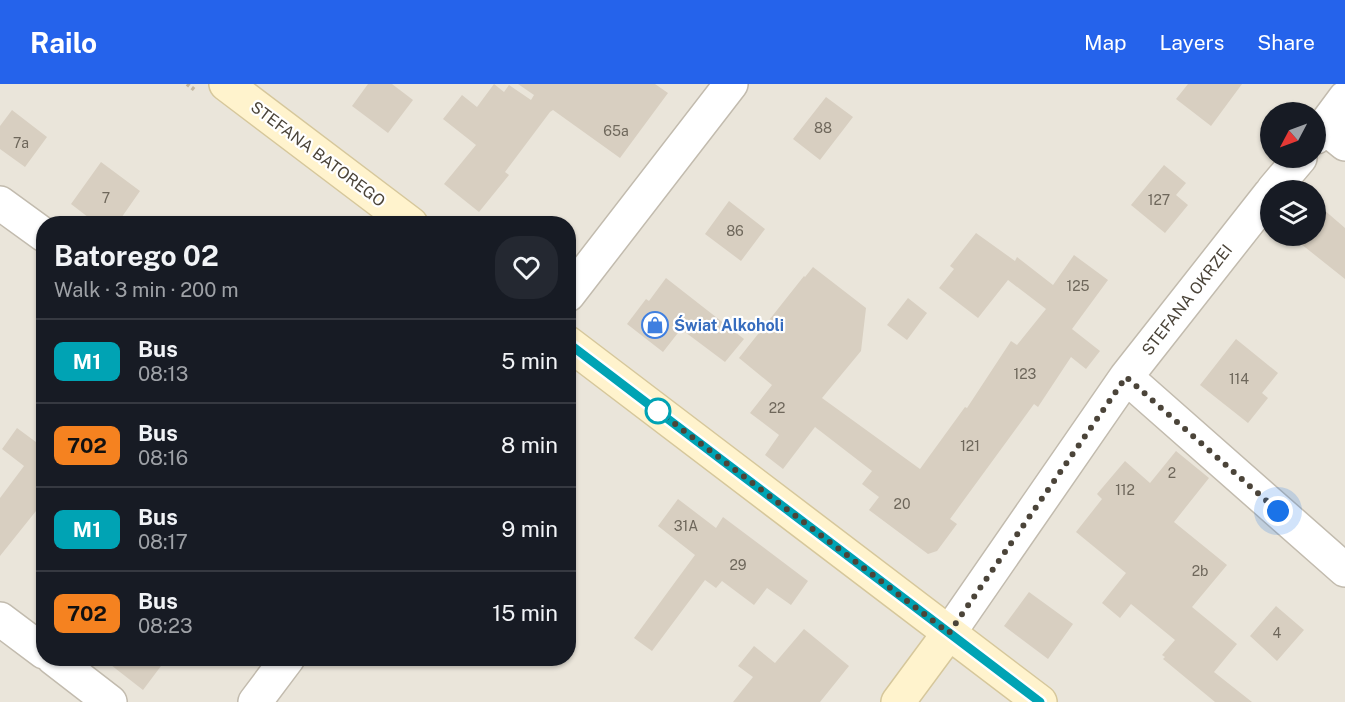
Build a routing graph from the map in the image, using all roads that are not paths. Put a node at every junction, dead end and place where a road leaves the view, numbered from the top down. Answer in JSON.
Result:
{"nodes":[{"id":1,"x":226,"y":84,"type":"edge"},
{"id":2,"x":730,"y":84,"type":"edge"},
{"id":3,"x":1345,"y":98,"type":"edge"},
{"id":4,"x":1328,"y":136,"type":"edge"},
{"id":5,"x":1291,"y":168,"type":"edge"},
{"id":6,"x":1281,"y":180,"type":"edge"},
{"id":7,"x":0,"y":203,"type":"edge"},
{"id":8,"x":1260,"y":207,"type":"edge"},
{"id":9,"x":400,"y":216,"type":"edge"},
{"id":10,"x":36,"y":229,"type":"edge"},
{"id":11,"x":576,"y":285,"type":"edge"},
{"id":12,"x":576,"y":349,"type":"edge"},
{"id":13,"x":1126,"y":377,"type":"junction"},
{"id":14,"x":1345,"y":570,"type":"edge"},
{"id":15,"x":0,"y":619,"type":"edge"},
{"id":16,"x":949,"y":633,"type":"junction"},
{"id":17,"x":36,"y":646,"type":"edge"},
{"id":18,"x":63,"y":666,"type":"edge"},
{"id":19,"x":282,"y":666,"type":"edge"},
{"id":20,"x":110,"y":702,"type":"edge"},
{"id":21,"x":255,"y":702,"type":"edge"},
{"id":22,"x":898,"y":702,"type":"edge"},
{"id":23,"x":1040,"y":702,"type":"edge"}],
"edges":[{"from":1,"to":9,"type":"street","name":"STEFANA BATOREGO"},
{"from":2,"to":11,"type":"street"},
{"from":3,"to":4,"type":"street"},
{"from":5,"to":6,"type":"street"},
{"from":7,"to":10,"type":"street"},
{"from":8,"to":13,"type":"street","name":"STEFANA OKRZEI"},
{"from":12,"to":16,"type":"street"},
{"from":13,"to":14,"type":"street"},
{"from":13,"to":16,"type":"street","name":"STEFANA OKRZEI"},
{"from":15,"to":17,"type":"street"},
{"from":16,"to":22,"type":"street","name":"STEFANA OKRZEI"},
{"from":16,"to":23,"type":"street"},
{"from":18,"to":20,"type":"street"},
{"from":19,"to":21,"type":"street"}]}
